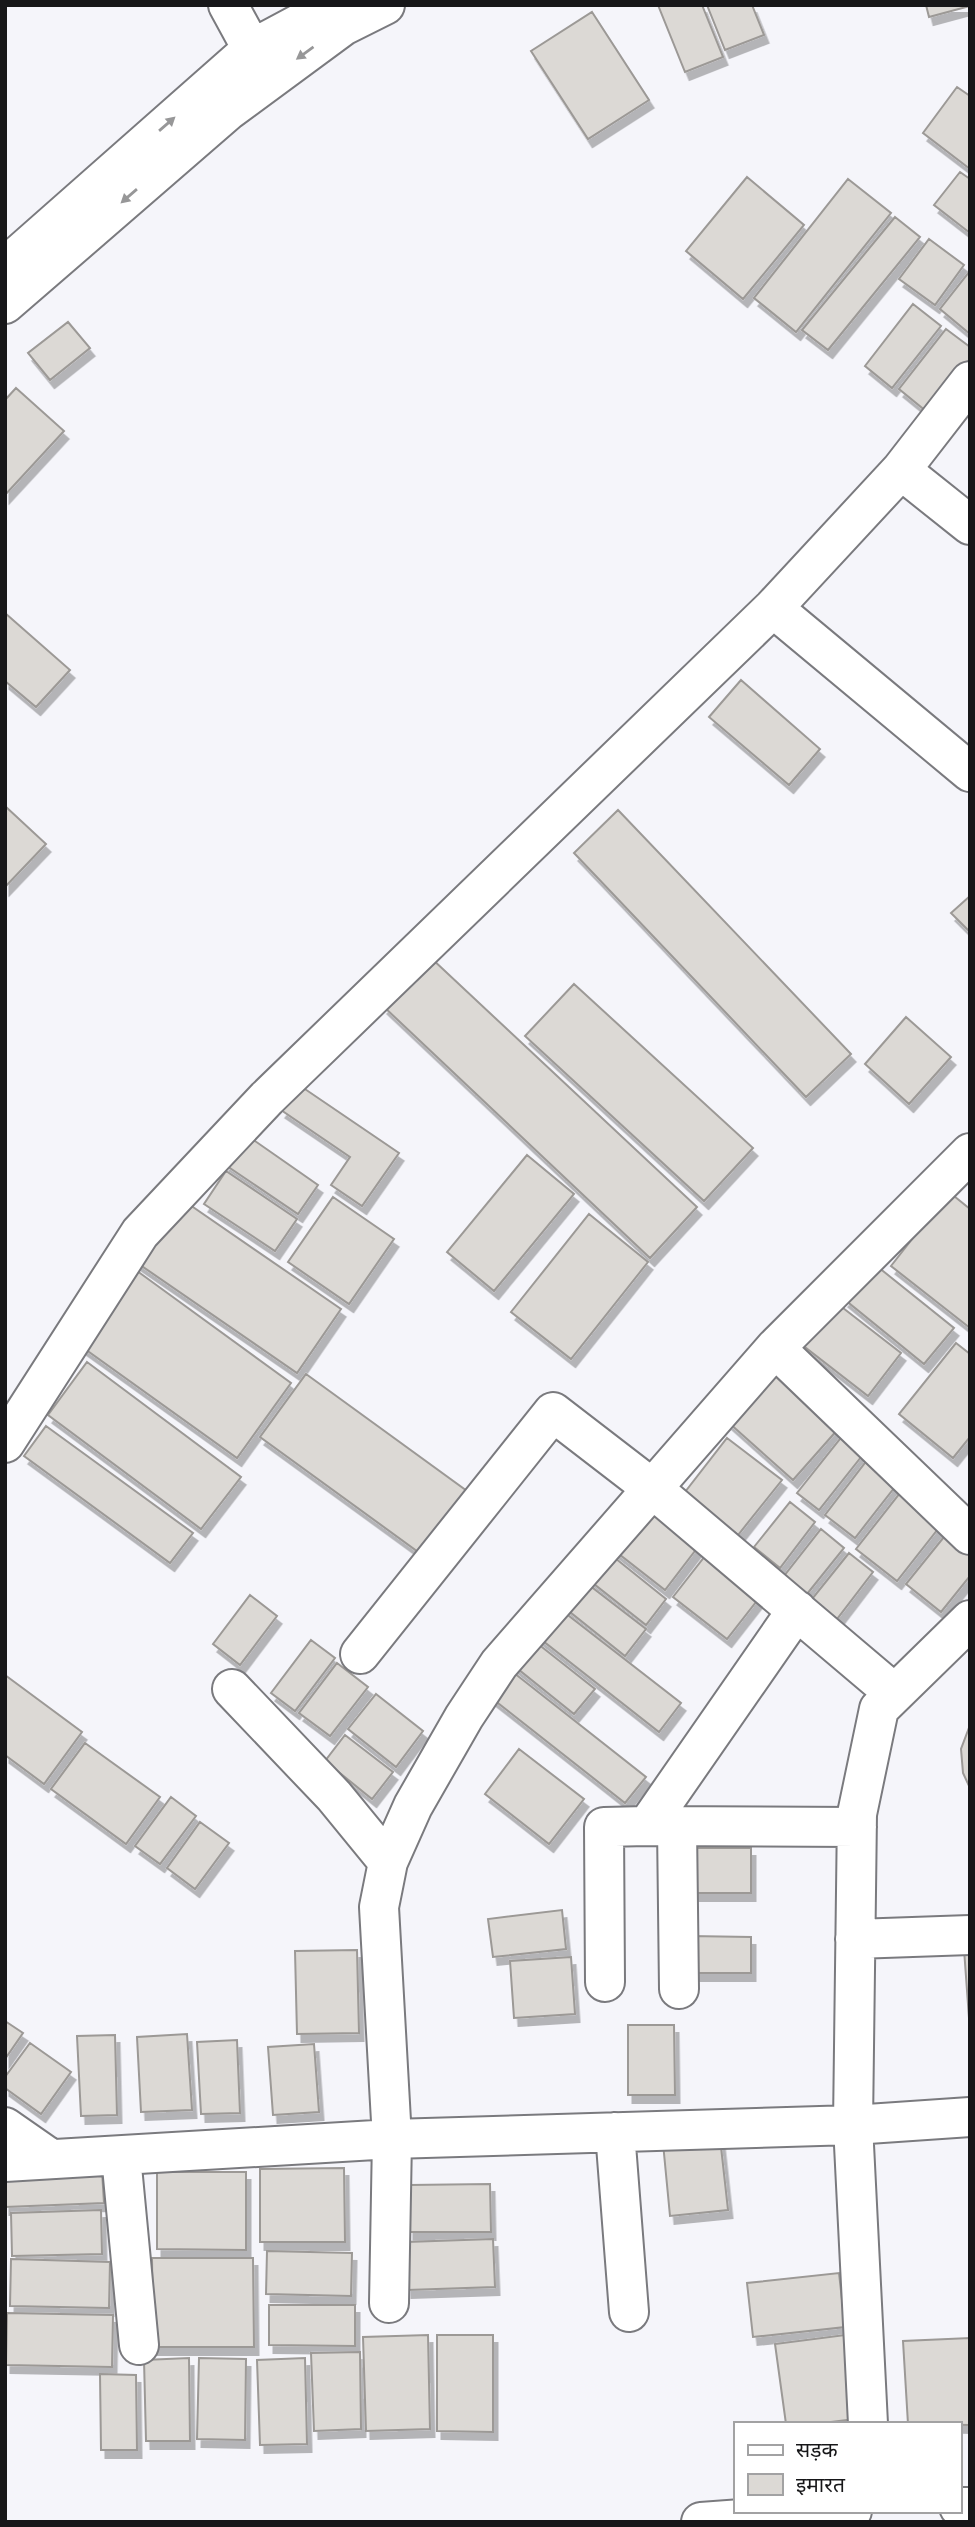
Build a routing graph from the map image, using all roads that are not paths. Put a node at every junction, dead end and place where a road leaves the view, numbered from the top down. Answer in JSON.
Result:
{"nodes":[{"id":1,"x":229,"y":5,"type":"edge"},
{"id":2,"x":334,"y":5,"type":"edge"},
{"id":3,"x":385,"y":5,"type":"edge"},
{"id":4,"x":262,"y":63,"type":"junction"},
{"id":5,"x":5,"y":267,"type":"edge"},
{"id":6,"x":5,"y":304,"type":"edge"},
{"id":7,"x":970,"y":381,"type":"edge"},
{"id":8,"x":901,"y":470,"type":"junction"},
{"id":9,"x":970,"y":525,"type":"edge"},
{"id":10,"x":773,"y":608,"type":"junction"},
{"id":11,"x":970,"y":772,"type":"edge"},
{"id":12,"x":970,"y":1153,"type":"edge"},
{"id":13,"x":775,"y":1349,"type":"junction"},
{"id":14,"x":5,"y":1443,"type":"edge"},
{"id":15,"x":653,"y":1489,"type":"junction"},
{"id":16,"x":970,"y":1535,"type":"edge"},
{"id":17,"x":797,"y":1610,"type":"junction"},
{"id":18,"x":970,"y":1620,"type":"edge"},
{"id":19,"x":360,"y":1654,"type":"dead end"},
{"id":20,"x":232,"y":1689,"type":"dead end"},
{"id":21,"x":894,"y":1693,"type":"junction"},
{"id":22,"x":662,"y":1827,"type":"junction"},
{"id":23,"x":857,"y":1828,"type":"junction"},
{"id":24,"x":388,"y":1862,"type":"junction"},
{"id":25,"x":970,"y":1935,"type":"edge"},
{"id":26,"x":855,"y":1939,"type":"junction"},
{"id":27,"x":605,"y":1982,"type":"dead end"},
{"id":28,"x":679,"y":1989,"type":"dead end"},
{"id":29,"x":970,"y":2117,"type":"edge"},
{"id":30,"x":853,"y":2125,"type":"junction"},
{"id":31,"x":5,"y":2127,"type":"edge"},
{"id":32,"x":615,"y":2132,"type":"junction"},
{"id":33,"x":392,"y":2139,"type":"junction"},
{"id":34,"x":121,"y":2156,"type":"junction"},
{"id":35,"x":51,"y":2159,"type":"junction"},
{"id":36,"x":5,"y":2162,"type":"edge"},
{"id":37,"x":389,"y":2303,"type":"dead end"},
{"id":38,"x":629,"y":2312,"type":"dead end"},
{"id":39,"x":139,"y":2345,"type":"dead end"},
{"id":40,"x":868,"y":2422,"type":"edge"},
{"id":41,"x":825,"y":2513,"type":"edge"},
{"id":42,"x":701,"y":2522,"type":"edge"}],
"edges":[{"from":1,"to":4,"type":"street"},
{"from":2,"to":4,"type":"street"},
{"from":3,"to":4,"type":"street","one_way":true},
{"from":5,"to":4,"type":"street","one_way":true},
{"from":4,"to":6,"type":"street","one_way":true},
{"from":7,"to":8,"type":"street"},
{"from":8,"to":9,"type":"street"},
{"from":8,"to":10,"type":"street"},
{"from":10,"to":11,"type":"street"},
{"from":10,"to":14,"type":"street"},
{"from":12,"to":13,"type":"street"},
{"from":13,"to":15,"type":"street"},
{"from":13,"to":16,"type":"street"},
{"from":15,"to":17,"type":"street"},
{"from":15,"to":19,"type":"street"},
{"from":15,"to":24,"type":"street"},
{"from":17,"to":21,"type":"street"},
{"from":17,"to":22,"type":"street"},
{"from":18,"to":21,"type":"street"},
{"from":20,"to":24,"type":"street"},
{"from":21,"to":23,"type":"street"},
{"from":22,"to":23,"type":"street"},
{"from":22,"to":27,"type":"street"},
{"from":22,"to":28,"type":"street"},
{"from":23,"to":26,"type":"street"},
{"from":24,"to":33,"type":"street"},
{"from":25,"to":26,"type":"street"},
{"from":26,"to":30,"type":"street"},
{"from":29,"to":30,"type":"street"},
{"from":30,"to":32,"type":"street"},
{"from":30,"to":40,"type":"street"},
{"from":31,"to":35,"type":"street"},
{"from":32,"to":33,"type":"street"},
{"from":32,"to":38,"type":"street"},
{"from":33,"to":34,"type":"street"},
{"from":33,"to":37,"type":"street"},
{"from":34,"to":35,"type":"street"},
{"from":34,"to":39,"type":"street"},
{"from":35,"to":36,"type":"street"},
{"from":41,"to":42,"type":"street"}]}
